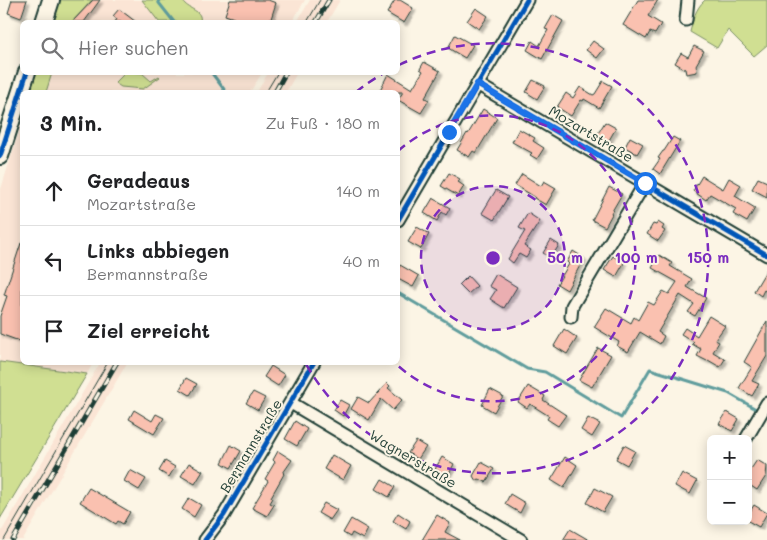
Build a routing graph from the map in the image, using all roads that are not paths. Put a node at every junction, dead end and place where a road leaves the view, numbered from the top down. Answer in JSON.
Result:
{"nodes":[{"id":1,"x":51,"y":0,"type":"edge"},
{"id":2,"x":527,"y":0,"type":"edge"},
{"id":3,"x":688,"y":0,"type":"edge"},
{"id":4,"x":45,"y":20,"type":"edge"},
{"id":5,"x":686,"y":20,"type":"dead end"},
{"id":6,"x":26,"y":75,"type":"edge"},
{"id":7,"x":477,"y":84,"type":"junction"},
{"id":8,"x":21,"y":90,"type":"edge"},
{"id":9,"x":20,"y":94,"type":"edge"},
{"id":10,"x":0,"y":156,"type":"edge"},
{"id":11,"x":645,"y":183,"type":"junction"},
{"id":12,"x":400,"y":217,"type":"edge"},
{"id":13,"x":767,"y":255,"type":"edge"},
{"id":14,"x":572,"y":317,"type":"dead end"},
{"id":15,"x":312,"y":365,"type":"edge"},
{"id":16,"x":291,"y":403,"type":"junction"},
{"id":17,"x":767,"y":403,"type":"edge"},
{"id":18,"x":748,"y":435,"type":"edge"},
{"id":19,"x":205,"y":540,"type":"edge"},
{"id":20,"x":521,"y":540,"type":"edge"}],
"edges":[{"from":1,"to":4,"type":"street"},
{"from":2,"to":7,"type":"street"},
{"from":3,"to":5,"type":"street"},
{"from":6,"to":8,"type":"street"},
{"from":7,"to":11,"type":"street","name":"Mozartstraße"},
{"from":7,"to":12,"type":"street"},
{"from":9,"to":10,"type":"street"},
{"from":11,"to":13,"type":"street","name":"Mozartstraße"},
{"from":11,"to":14,"type":"street"},
{"from":15,"to":16,"type":"street","name":"Bermannstraße"},
{"from":16,"to":19,"type":"street","name":"Bermannstraße"},
{"from":16,"to":20,"type":"street","name":"Wagnerstraße"},
{"from":17,"to":18,"type":"street"}]}
